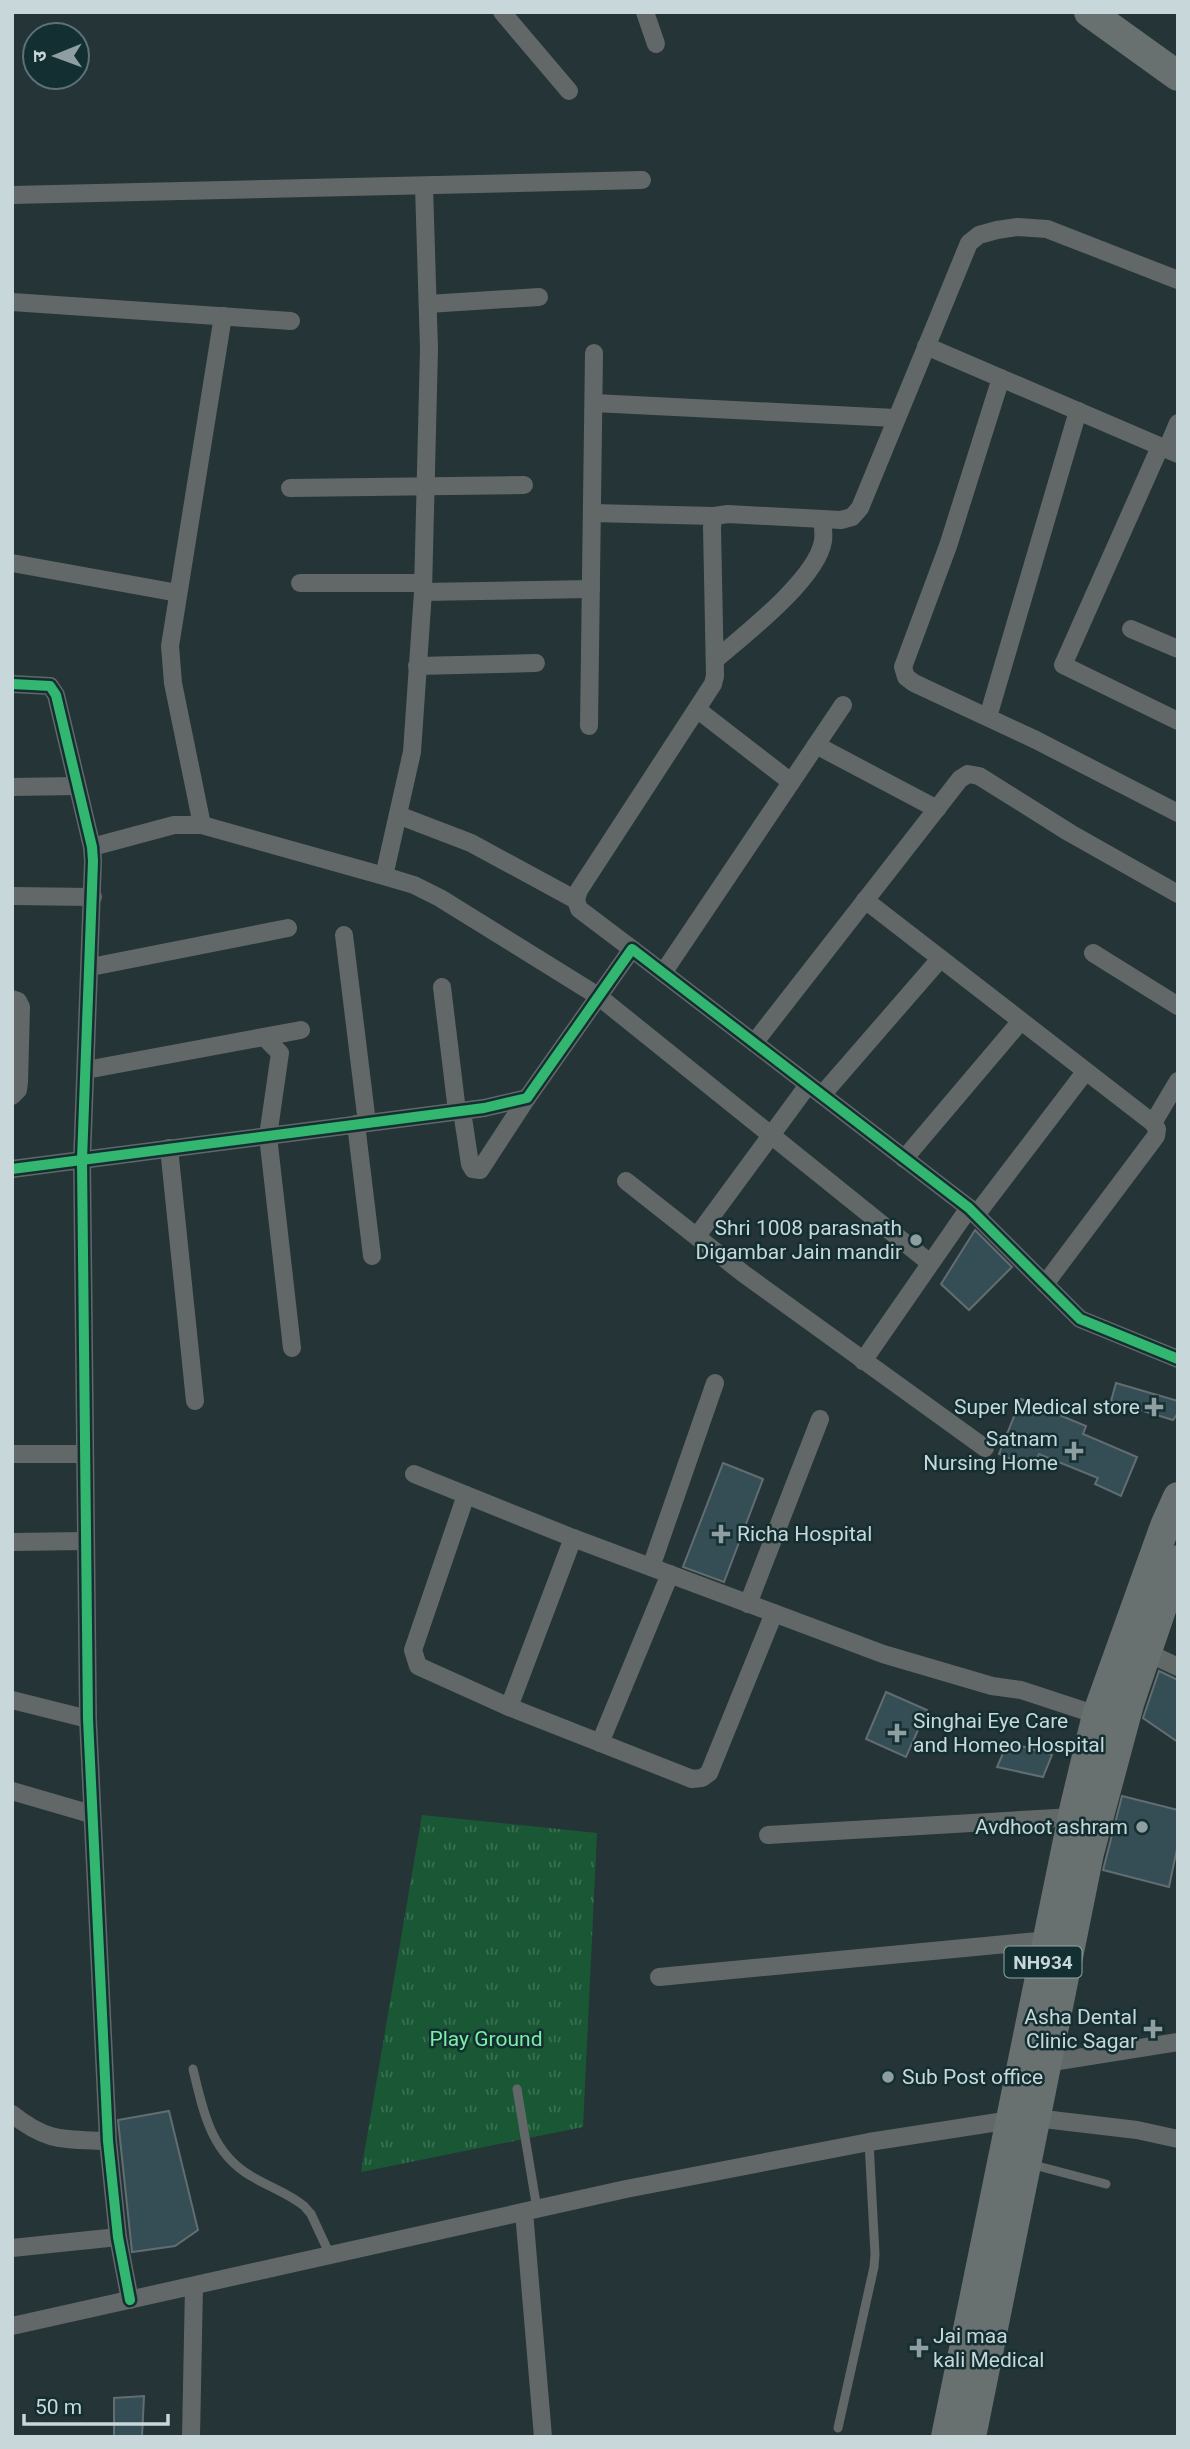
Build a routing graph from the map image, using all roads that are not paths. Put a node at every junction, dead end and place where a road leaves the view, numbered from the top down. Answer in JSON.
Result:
{"nodes":[{"id":1,"x":502,"y":12,"type":"edge"},
{"id":2,"x":646,"y":12,"type":"edge"},
{"id":3,"x":1090,"y":12,"type":"edge"},
{"id":4,"x":656,"y":44,"type":"dead end"},
{"id":5,"x":1178,"y":76,"type":"edge"},
{"id":6,"x":569,"y":91,"type":"dead end"},
{"id":7,"x":642,"y":180,"type":"dead end"},
{"id":8,"x":424,"y":186,"type":"junction"},
{"id":9,"x":12,"y":195,"type":"edge"},
{"id":10,"x":1178,"y":279,"type":"edge"},
{"id":11,"x":539,"y":297,"type":"dead end"},
{"id":12,"x":12,"y":302,"type":"edge"},
{"id":13,"x":428,"y":304,"type":"junction"},
{"id":14,"x":223,"y":316,"type":"junction"},
{"id":15,"x":290,"y":321,"type":"dead end"},
{"id":16,"x":926,"y":346,"type":"junction"},
{"id":17,"x":594,"y":354,"type":"dead end"},
{"id":18,"x":1001,"y":377,"type":"junction"},
{"id":19,"x":594,"y":403,"type":"junction"},
{"id":20,"x":1078,"y":411,"type":"junction"},
{"id":21,"x":895,"y":418,"type":"junction"},
{"id":22,"x":1178,"y":424,"type":"edge"},
{"id":23,"x":1168,"y":450,"type":"edge"},
{"id":24,"x":524,"y":485,"type":"dead end"},
{"id":25,"x":427,"y":486,"type":"junction"},
{"id":26,"x":290,"y":488,"type":"dead end"},
{"id":27,"x":592,"y":513,"type":"junction"},
{"id":28,"x":714,"y":516,"type":"junction"},
{"id":29,"x":822,"y":519,"type":"junction"},
{"id":30,"x":12,"y":563,"type":"edge"},
{"id":31,"x":300,"y":583,"type":"dead end"},
{"id":32,"x":423,"y":588,"type":"junction"},
{"id":33,"x":591,"y":589,"type":"junction"},
{"id":34,"x":178,"y":593,"type":"junction"},
{"id":35,"x":1131,"y":629,"type":"dead end"},
{"id":36,"x":1178,"y":649,"type":"edge"},
{"id":37,"x":715,"y":660,"type":"junction"},
{"id":38,"x":536,"y":663,"type":"dead end"},
{"id":39,"x":417,"y":666,"type":"junction"},
{"id":40,"x":12,"y":684,"type":"edge"},
{"id":41,"x":843,"y":705,"type":"dead end"},
{"id":42,"x":698,"y":710,"type":"junction"},
{"id":43,"x":988,"y":717,"type":"junction"},
{"id":44,"x":1178,"y":721,"type":"edge"},
{"id":45,"x":589,"y":726,"type":"dead end"},
{"id":46,"x":816,"y":745,"type":"junction"},
{"id":47,"x":791,"y":782,"type":"junction"},
{"id":48,"x":77,"y":786,"type":"junction"},
{"id":49,"x":12,"y":787,"type":"edge"},
{"id":50,"x":937,"y":809,"type":"junction"},
{"id":51,"x":1178,"y":813,"type":"edge"},
{"id":52,"x":398,"y":815,"type":"junction"},
{"id":53,"x":202,"y":825,"type":"junction"},
{"id":54,"x":92,"y":847,"type":"junction"},
{"id":55,"x":384,"y":876,"type":"junction"},
{"id":56,"x":13,"y":891,"type":"edge"},
{"id":57,"x":1178,"y":894,"type":"edge"},
{"id":58,"x":93,"y":897,"type":"junction"},
{"id":59,"x":576,"y":900,"type":"junction"},
{"id":60,"x":865,"y":900,"type":"junction"},
{"id":61,"x":288,"y":928,"type":"dead end"},
{"id":62,"x":344,"y":935,"type":"dead end"},
{"id":63,"x":632,"y":949,"type":"junction"},
{"id":64,"x":1093,"y":953,"type":"dead end"},
{"id":65,"x":940,"y":959,"type":"junction"},
{"id":66,"x":91,"y":967,"type":"junction"},
{"id":67,"x":663,"y":973,"type":"junction"},
{"id":68,"x":442,"y":987,"type":"dead end"},
{"id":69,"x":598,"y":996,"type":"junction"},
{"id":70,"x":12,"y":999,"type":"edge"},
{"id":71,"x":1178,"y":1006,"type":"edge"},
{"id":72,"x":1020,"y":1022,"type":"junction"},
{"id":73,"x":301,"y":1030,"type":"dead end"},
{"id":74,"x":264,"y":1037,"type":"junction"},
{"id":75,"x":754,"y":1043,"type":"junction"},
{"id":76,"x":86,"y":1070,"type":"junction"},
{"id":77,"x":1085,"y":1072,"type":"junction"},
{"id":78,"x":1178,"y":1081,"type":"edge"},
{"id":79,"x":815,"y":1090,"type":"junction"},
{"id":80,"x":12,"y":1096,"type":"edge"},
{"id":81,"x":527,"y":1098,"type":"junction"},
{"id":82,"x":460,"y":1111,"type":"junction"},
{"id":83,"x":1153,"y":1123,"type":"junction"},
{"id":84,"x":361,"y":1124,"type":"junction"},
{"id":85,"x":772,"y":1135,"type":"junction"},
{"id":86,"x":268,"y":1136,"type":"junction"},
{"id":87,"x":169,"y":1148,"type":"junction"},
{"id":88,"x":904,"y":1159,"type":"junction"},
{"id":89,"x":82,"y":1160,"type":"junction"},
{"id":90,"x":12,"y":1169,"type":"edge"},
{"id":91,"x":626,"y":1181,"type":"dead end"},
{"id":92,"x":973,"y":1212,"type":"junction"},
{"id":93,"x":697,"y":1236,"type":"junction"},
{"id":94,"x":372,"y":1256,"type":"dead end"},
{"id":95,"x":930,"y":1263,"type":"junction"},
{"id":96,"x":1045,"y":1284,"type":"junction"},
{"id":97,"x":292,"y":1348,"type":"dead end"},
{"id":98,"x":1178,"y":1359,"type":"edge"},
{"id":99,"x":863,"y":1361,"type":"junction"},
{"id":100,"x":715,"y":1383,"type":"dead end"},
{"id":101,"x":195,"y":1401,"type":"dead end"},
{"id":102,"x":820,"y":1419,"type":"dead end"},
{"id":103,"x":985,"y":1447,"type":"dead end"},
{"id":104,"x":12,"y":1454,"type":"edge"},
{"id":105,"x":85,"y":1454,"type":"junction"},
{"id":106,"x":414,"y":1474,"type":"dead end"},
{"id":107,"x":466,"y":1495,"type":"junction"},
{"id":108,"x":1178,"y":1497,"type":"edge"},
{"id":109,"x":573,"y":1538,"type":"junction"},
{"id":110,"x":85,"y":1541,"type":"junction"},
{"id":111,"x":12,"y":1542,"type":"edge"},
{"id":112,"x":1178,"y":1560,"type":"edge"},
{"id":113,"x":651,"y":1567,"type":"junction"},
{"id":114,"x":670,"y":1574,"type":"junction"},
{"id":115,"x":748,"y":1604,"type":"junction"},
{"id":116,"x":774,"y":1614,"type":"junction"},
{"id":117,"x":1146,"y":1652,"type":"junction"},
{"id":118,"x":1178,"y":1667,"type":"edge"},
{"id":119,"x":12,"y":1700,"type":"edge"},
{"id":120,"x":509,"y":1707,"type":"junction"},
{"id":121,"x":1097,"y":1715,"type":"junction"},
{"id":122,"x":88,"y":1719,"type":"junction"},
{"id":123,"x":600,"y":1743,"type":"junction"},
{"id":124,"x":12,"y":1791,"type":"edge"},
{"id":125,"x":91,"y":1814,"type":"junction"},
{"id":126,"x":1073,"y":1817,"type":"junction"},
{"id":127,"x":768,"y":1835,"type":"dead end"},
{"id":128,"x":1048,"y":1940,"type":"junction"},
{"id":129,"x":659,"y":1977,"type":"dead end"},
{"id":130,"x":1178,"y":2042,"type":"edge"},
{"id":131,"x":1046,"y":2063,"type":"junction"},
{"id":132,"x":193,"y":2069,"type":"dead end"},
{"id":133,"x":517,"y":2089,"type":"dead end"},
{"id":134,"x":12,"y":2114,"type":"edge"},
{"id":135,"x":1023,"y":2119,"type":"junction"},
{"id":136,"x":1178,"y":2139,"type":"edge"},
{"id":137,"x":108,"y":2141,"type":"junction"},
{"id":138,"x":869,"y":2142,"type":"junction"},
{"id":139,"x":1025,"y":2162,"type":"junction"},
{"id":140,"x":1106,"y":2184,"type":"dead end"},
{"id":141,"x":531,"y":2210,"type":"junction"},
{"id":142,"x":118,"y":2237,"type":"junction"},
{"id":143,"x":12,"y":2248,"type":"edge"},
{"id":144,"x":330,"y":2255,"type":"junction"},
{"id":145,"x":194,"y":2286,"type":"junction"},
{"id":146,"x":130,"y":2300,"type":"junction"},
{"id":147,"x":12,"y":2326,"type":"edge"},
{"id":148,"x":838,"y":2428,"type":"dead end"},
{"id":149,"x":191,"y":2437,"type":"edge"},
{"id":150,"x":543,"y":2437,"type":"edge"},
{"id":151,"x":946,"y":2437,"type":"edge"},
{"id":152,"x":971,"y":2437,"type":"edge"}],
"edges":[{"from":1,"to":6,"type":"street"},
{"from":2,"to":4,"type":"street"},
{"from":3,"to":5,"type":"highway"},
{"from":7,"to":8,"type":"street"},
{"from":8,"to":9,"type":"street"},
{"from":8,"to":13,"type":"street"},
{"from":10,"to":16,"type":"street"},
{"from":11,"to":13,"type":"street"},
{"from":12,"to":14,"type":"street"},
{"from":13,"to":25,"type":"street"},
{"from":14,"to":15,"type":"street"},
{"from":14,"to":34,"type":"street"},
{"from":16,"to":18,"type":"street"},
{"from":16,"to":21,"type":"street"},
{"from":17,"to":19,"type":"street"},
{"from":18,"to":20,"type":"street"},
{"from":18,"to":43,"type":"street"},
{"from":19,"to":21,"type":"street"},
{"from":19,"to":27,"type":"street"},
{"from":20,"to":23,"type":"street"},
{"from":20,"to":43,"type":"street"},
{"from":21,"to":29,"type":"street"},
{"from":22,"to":23,"type":"street"},
{"from":23,"to":44,"type":"street"},
{"from":24,"to":25,"type":"street"},
{"from":25,"to":26,"type":"street"},
{"from":25,"to":32,"type":"street"},
{"from":27,"to":28,"type":"street"},
{"from":27,"to":33,"type":"street"},
{"from":28,"to":29,"type":"street"},
{"from":28,"to":37,"type":"street"},
{"from":29,"to":37,"type":"street"},
{"from":30,"to":34,"type":"street"},
{"from":31,"to":32,"type":"street"},
{"from":32,"to":33,"type":"street"},
{"from":32,"to":39,"type":"street"},
{"from":33,"to":45,"type":"street"},
{"from":34,"to":53,"type":"street"},
{"from":35,"to":36,"type":"street"},
{"from":37,"to":42,"type":"street"},
{"from":38,"to":39,"type":"street"},
{"from":39,"to":52,"type":"street"},
{"from":40,"to":48,"type":"street"},
{"from":41,"to":46,"type":"street"},
{"from":42,"to":47,"type":"street"},
{"from":42,"to":59,"type":"street"},
{"from":43,"to":51,"type":"street"},
{"from":46,"to":47,"type":"street"},
{"from":46,"to":50,"type":"street"},
{"from":47,"to":67,"type":"street"},
{"from":48,"to":49,"type":"street"},
{"from":48,"to":54,"type":"street"},
{"from":50,"to":57,"type":"street"},
{"from":50,"to":60,"type":"street"},
{"from":52,"to":55,"type":"street"},
{"from":52,"to":59,"type":"street"},
{"from":53,"to":54,"type":"street"},
{"from":53,"to":55,"type":"street"},
{"from":54,"to":58,"type":"street"},
{"from":55,"to":69,"type":"street"},
{"from":56,"to":58,"type":"street"},
{"from":58,"to":66,"type":"street"},
{"from":59,"to":63,"type":"street"},
{"from":60,"to":65,"type":"street"},
{"from":60,"to":75,"type":"street"},
{"from":61,"to":66,"type":"street"},
{"from":62,"to":84,"type":"street"},
{"from":63,"to":67,"type":"street"},
{"from":63,"to":69,"type":"street"},
{"from":64,"to":71,"type":"street"},
{"from":65,"to":72,"type":"street"},
{"from":65,"to":79,"type":"street"},
{"from":66,"to":76,"type":"street"},
{"from":67,"to":75,"type":"street"},
{"from":68,"to":82,"type":"street"},
{"from":69,"to":81,"type":"street"},
{"from":69,"to":85,"type":"street"},
{"from":70,"to":80,"type":"street"},
{"from":72,"to":77,"type":"street"},
{"from":72,"to":88,"type":"street"},
{"from":73,"to":74,"type":"street"},
{"from":74,"to":76,"type":"street"},
{"from":74,"to":86,"type":"street"},
{"from":75,"to":79,"type":"street"},
{"from":76,"to":89,"type":"street"},
{"from":77,"to":83,"type":"street"},
{"from":77,"to":92,"type":"street"},
{"from":78,"to":83,"type":"street"},
{"from":79,"to":85,"type":"street"},
{"from":79,"to":88,"type":"street"},
{"from":81,"to":82,"type":"street"},
{"from":81,"to":82,"type":"street"},
{"from":82,"to":84,"type":"street"},
{"from":83,"to":96,"type":"street"},
{"from":84,"to":86,"type":"street"},
{"from":84,"to":94,"type":"street"},
{"from":85,"to":93,"type":"street"},
{"from":85,"to":95,"type":"street"},
{"from":86,"to":87,"type":"street"},
{"from":86,"to":97,"type":"street"},
{"from":87,"to":89,"type":"street"},
{"from":87,"to":101,"type":"street"},
{"from":88,"to":92,"type":"street"},
{"from":89,"to":90,"type":"street"},
{"from":89,"to":105,"type":"street"},
{"from":91,"to":93,"type":"street"},
{"from":92,"to":95,"type":"street"},
{"from":92,"to":96,"type":"street"},
{"from":93,"to":99,"type":"street"},
{"from":95,"to":99,"type":"street"},
{"from":96,"to":98,"type":"street"},
{"from":99,"to":103,"type":"street"},
{"from":100,"to":113,"type":"street"},
{"from":102,"to":115,"type":"street"},
{"from":104,"to":105,"type":"street"},
{"from":105,"to":110,"type":"street"},
{"from":106,"to":107,"type":"street"},
{"from":107,"to":109,"type":"street"},
{"from":107,"to":120,"type":"street"},
{"from":108,"to":121,"type":"highway","number":"NH934"},
{"from":109,"to":113,"type":"street"},
{"from":109,"to":120,"type":"street"},
{"from":110,"to":111,"type":"street"},
{"from":110,"to":122,"type":"street"},
{"from":112,"to":117,"type":"highway","number":"NH934"},
{"from":113,"to":114,"type":"street"},
{"from":114,"to":115,"type":"street"},
{"from":114,"to":123,"type":"street"},
{"from":115,"to":116,"type":"street"},
{"from":116,"to":121,"type":"street"},
{"from":116,"to":123,"type":"street"},
{"from":117,"to":118,"type":"street"},
{"from":117,"to":131,"type":"highway","number":"NH934"},
{"from":119,"to":122,"type":"street"},
{"from":120,"to":123,"type":"street"},
{"from":121,"to":126,"type":"highway","number":"NH934"},
{"from":122,"to":125,"type":"street"},
{"from":124,"to":125,"type":"street"},
{"from":125,"to":137,"type":"street"},
{"from":126,"to":127,"type":"street"},
{"from":126,"to":128,"type":"highway","number":"NH934"},
{"from":128,"to":129,"type":"street"},
{"from":128,"to":135,"type":"highway","number":"NH934"},
{"from":130,"to":131,"type":"street"},
{"from":131,"to":135,"type":"highway","number":"NH934"},
{"from":132,"to":144,"type":"lane"},
{"from":133,"to":141,"type":"lane"},
{"from":134,"to":137,"type":"street"},
{"from":135,"to":136,"type":"street"},
{"from":135,"to":138,"type":"street"},
{"from":135,"to":139,"type":"highway","number":"NH934"},
{"from":135,"to":151,"type":"highway","number":"NH934"},
{"from":137,"to":142,"type":"street"},
{"from":138,"to":141,"type":"street"},
{"from":138,"to":148,"type":"lane"},
{"from":139,"to":140,"type":"lane"},
{"from":139,"to":152,"type":"highway","number":"NH934"},
{"from":141,"to":144,"type":"street"},
{"from":141,"to":150,"type":"street"},
{"from":142,"to":143,"type":"street"},
{"from":142,"to":146,"type":"street"},
{"from":144,"to":145,"type":"street"},
{"from":145,"to":146,"type":"street"},
{"from":145,"to":149,"type":"street"},
{"from":146,"to":147,"type":"street"}]}
